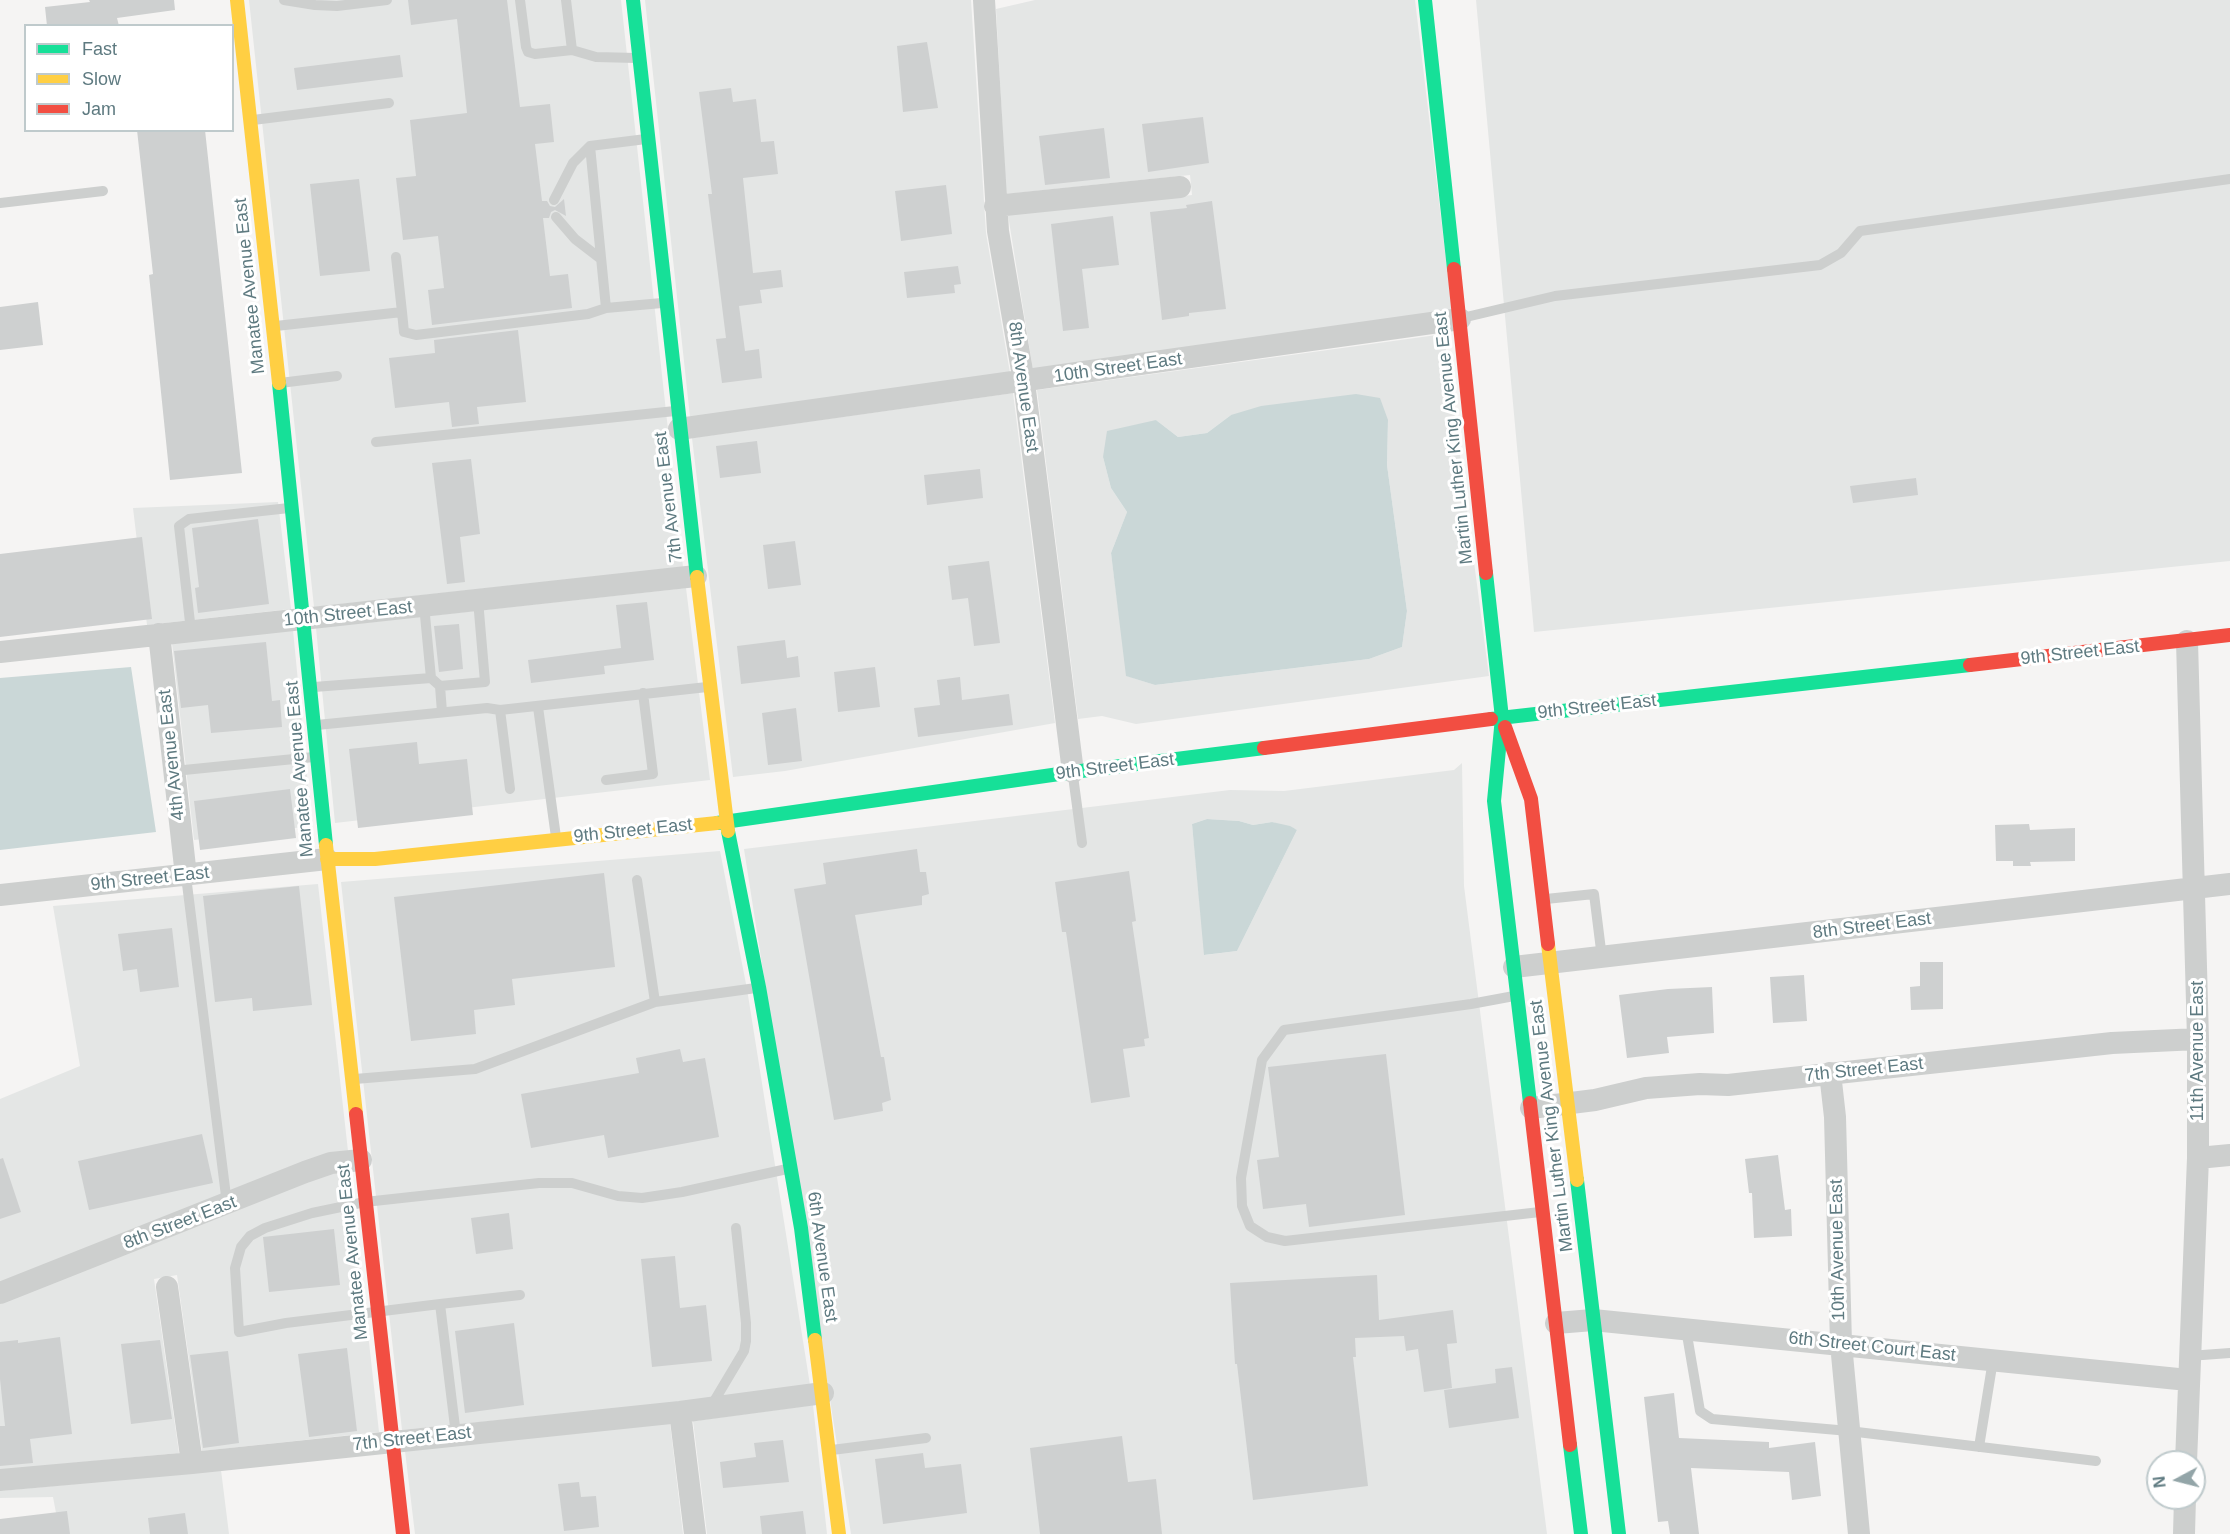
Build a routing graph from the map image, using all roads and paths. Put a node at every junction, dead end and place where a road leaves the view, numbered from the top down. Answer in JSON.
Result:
{"nodes":[{"id":1,"x":237,"y":0,"type":"edge"},
{"id":2,"x":284,"y":0,"type":"edge"},
{"id":3,"x":387,"y":0,"type":"edge"},
{"id":4,"x":520,"y":0,"type":"edge"},
{"id":5,"x":566,"y":0,"type":"edge"},
{"id":6,"x":633,"y":0,"type":"edge"},
{"id":7,"x":985,"y":0,"type":"edge"},
{"id":8,"x":1425,"y":0,"type":"edge"},
{"id":9,"x":572,"y":50,"type":"junction"},
{"id":10,"x":639,"y":58,"type":"junction"},
{"id":11,"x":389,"y":103,"type":"dead end"},
{"id":12,"x":250,"y":120,"type":"junction"},
{"id":13,"x":648,"y":139,"type":"junction"},
{"id":14,"x":590,"y":146,"type":"junction"},
{"id":15,"x":2230,"y":179,"type":"edge"},
{"id":16,"x":1179,"y":187,"type":"dead end"},
{"id":17,"x":103,"y":191,"type":"dead end"},
{"id":18,"x":554,"y":200,"type":"dead end"},
{"id":19,"x":0,"y":203,"type":"edge"},
{"id":20,"x":995,"y":206,"type":"junction"},
{"id":21,"x":556,"y":217,"type":"dead end"},
{"id":22,"x":396,"y":257,"type":"dead end"},
{"id":23,"x":601,"y":259,"type":"junction"},
{"id":24,"x":666,"y":303,"type":"junction"},
{"id":25,"x":606,"y":308,"type":"junction"},
{"id":26,"x":402,"y":312,"type":"junction"},
{"id":27,"x":1460,"y":319,"type":"junction"},
{"id":28,"x":272,"y":326,"type":"junction"},
{"id":29,"x":337,"y":376,"type":"dead end"},
{"id":30,"x":1024,"y":382,"type":"junction"},
{"id":31,"x":278,"y":383,"type":"junction"},
{"id":32,"x":678,"y":419,"type":"junction"},
{"id":33,"x":376,"y":442,"type":"dead end"},
{"id":34,"x":292,"y":508,"type":"junction"},
{"id":35,"x":696,"y":576,"type":"junction"},
{"id":36,"x":478,"y":600,"type":"junction"},
{"id":37,"x":424,"y":606,"type":"junction"},
{"id":38,"x":304,"y":618,"type":"junction"},
{"id":39,"x":191,"y":631,"type":"junction"},
{"id":40,"x":159,"y":634,"type":"junction"},
{"id":41,"x":2230,"y":635,"type":"edge"},
{"id":42,"x":2187,"y":641,"type":"junction"},
{"id":43,"x":0,"y":652,"type":"edge"},
{"id":44,"x":431,"y":678,"type":"junction"},
{"id":45,"x":440,"y":686,"type":"junction"},
{"id":46,"x":710,"y":686,"type":"junction"},
{"id":47,"x":311,"y":687,"type":"junction"},
{"id":48,"x":643,"y":693,"type":"junction"},
{"id":49,"x":538,"y":707,"type":"junction"},
{"id":50,"x":500,"y":710,"type":"junction"},
{"id":51,"x":442,"y":712,"type":"junction"},
{"id":52,"x":1502,"y":718,"type":"junction"},
{"id":53,"x":314,"y":725,"type":"junction"},
{"id":54,"x":318,"y":757,"type":"junction"},
{"id":55,"x":174,"y":771,"type":"junction"},
{"id":56,"x":1073,"y":772,"type":"junction"},
{"id":57,"x":606,"y":780,"type":"dead end"},
{"id":58,"x":510,"y":789,"type":"dead end"},
{"id":59,"x":726,"y":822,"type":"junction"},
{"id":60,"x":556,"y":839,"type":"junction"},
{"id":61,"x":1083,"y":843,"type":"dead end"},
{"id":62,"x":327,"y":860,"type":"junction"},
{"id":63,"x":186,"y":876,"type":"junction"},
{"id":64,"x":637,"y":880,"type":"dead end"},
{"id":65,"x":2230,"y":884,"type":"edge"},
{"id":66,"x":2195,"y":888,"type":"junction"},
{"id":67,"x":0,"y":895,"type":"edge"},
{"id":68,"x":1543,"y":899,"type":"junction"},
{"id":69,"x":1602,"y":958,"type":"junction"},
{"id":70,"x":1551,"y":963,"type":"junction"},
{"id":71,"x":1514,"y":967,"type":"junction"},
{"id":72,"x":759,"y":987,"type":"junction"},
{"id":73,"x":1518,"y":995,"type":"junction"},
{"id":74,"x":655,"y":1002,"type":"junction"},
{"id":75,"x":2198,"y":1039,"type":"junction"},
{"id":76,"x":1830,"y":1073,"type":"junction"},
{"id":77,"x":352,"y":1079,"type":"junction"},
{"id":78,"x":1568,"y":1103,"type":"junction"},
{"id":79,"x":1531,"y":1108,"type":"junction"},
{"id":80,"x":2230,"y":1155,"type":"edge"},
{"id":81,"x":2198,"y":1158,"type":"junction"},
{"id":82,"x":361,"y":1160,"type":"junction"},
{"id":83,"x":791,"y":1169,"type":"junction"},
{"id":84,"x":365,"y":1202,"type":"junction"},
{"id":85,"x":227,"y":1204,"type":"junction"},
{"id":86,"x":1543,"y":1212,"type":"junction"},
{"id":87,"x":736,"y":1228,"type":"dead end"},
{"id":88,"x":167,"y":1287,"type":"dead end"},
{"id":89,"x":0,"y":1293,"type":"edge"},
{"id":90,"x":520,"y":1294,"type":"dead end"},
{"id":91,"x":440,"y":1304,"type":"junction"},
{"id":92,"x":378,"y":1312,"type":"junction"},
{"id":93,"x":1593,"y":1320,"type":"junction"},
{"id":94,"x":1556,"y":1323,"type":"junction"},
{"id":95,"x":1686,"y":1329,"type":"junction"},
{"id":96,"x":1841,"y":1344,"type":"junction"},
{"id":97,"x":2230,"y":1353,"type":"edge"},
{"id":98,"x":2189,"y":1356,"type":"junction"},
{"id":99,"x":1993,"y":1360,"type":"junction"},
{"id":100,"x":2188,"y":1380,"type":"junction"},
{"id":101,"x":823,"y":1394,"type":"junction"},
{"id":102,"x":710,"y":1408,"type":"junction"},
{"id":103,"x":680,"y":1412,"type":"junction"},
{"id":104,"x":1849,"y":1431,"type":"junction"},
{"id":105,"x":456,"y":1435,"type":"junction"},
{"id":106,"x":926,"y":1438,"type":"dead end"},
{"id":107,"x":392,"y":1442,"type":"junction"},
{"id":108,"x":1979,"y":1447,"type":"junction"},
{"id":109,"x":2186,"y":1450,"type":"edge"},
{"id":110,"x":829,"y":1451,"type":"junction"},
{"id":111,"x":2096,"y":1461,"type":"dead end"},
{"id":112,"x":192,"y":1463,"type":"junction"},
{"id":113,"x":0,"y":1480,"type":"edge"},
{"id":114,"x":2185,"y":1510,"type":"edge"},
{"id":115,"x":402,"y":1534,"type":"edge"},
{"id":116,"x":695,"y":1534,"type":"edge"},
{"id":117,"x":839,"y":1534,"type":"edge"},
{"id":118,"x":1581,"y":1534,"type":"edge"},
{"id":119,"x":1619,"y":1534,"type":"edge"},
{"id":120,"x":1859,"y":1534,"type":"edge"},
{"id":121,"x":2184,"y":1534,"type":"edge"}],
"edges":[{"from":1,"to":12,"type":"street","name":"Manatee Avenue East"},
{"from":2,"to":3,"type":"lane"},
{"from":4,"to":9,"type":"lane"},
{"from":5,"to":9,"type":"lane"},
{"from":6,"to":10,"type":"street","name":"7th Avenue East"},
{"from":7,"to":20,"type":"street","name":"8th Avenue East"},
{"from":8,"to":27,"type":"street","name":"Martin Luther King Avenue East"},
{"from":9,"to":10,"type":"lane"},
{"from":10,"to":13,"type":"street","name":"7th Avenue East"},
{"from":11,"to":12,"type":"lane"},
{"from":12,"to":28,"type":"street","name":"Manatee Avenue East"},
{"from":13,"to":14,"type":"lane"},
{"from":13,"to":24,"type":"street","name":"7th Avenue East"},
{"from":14,"to":18,"type":"lane"},
{"from":14,"to":23,"type":"lane"},
{"from":15,"to":27,"type":"lane","name":"10th Street East"},
{"from":16,"to":20,"type":"street"},
{"from":17,"to":19,"type":"lane"},
{"from":20,"to":30,"type":"street","name":"8th Avenue East"},
{"from":21,"to":23,"type":"lane"},
{"from":22,"to":26,"type":"lane"},
{"from":23,"to":25,"type":"lane"},
{"from":24,"to":25,"type":"lane"},
{"from":24,"to":32,"type":"street","name":"7th Avenue East"},
{"from":25,"to":26,"type":"lane"},
{"from":26,"to":28,"type":"lane"},
{"from":27,"to":30,"type":"street","name":"10th Street East"},
{"from":27,"to":52,"type":"street","name":"Martin Luther King Avenue East"},
{"from":28,"to":31,"type":"street","name":"Manatee Avenue East"},
{"from":29,"to":31,"type":"lane"},
{"from":30,"to":32,"type":"street","name":"10th Street East"},
{"from":30,"to":56,"type":"street","name":"8th Avenue East"},
{"from":31,"to":34,"type":"street","name":"Manatee Avenue East"},
{"from":32,"to":33,"type":"lane"},
{"from":32,"to":35,"type":"street","name":"7th Avenue East"},
{"from":34,"to":38,"type":"street","name":"Manatee Avenue East"},
{"from":34,"to":39,"type":"lane"},
{"from":35,"to":36,"type":"street","name":"10th Street East"},
{"from":35,"to":46,"type":"street","name":"7th Avenue East"},
{"from":36,"to":37,"type":"street","name":"10th Street East"},
{"from":36,"to":45,"type":"lane"},
{"from":37,"to":38,"type":"street","name":"10th Street East"},
{"from":37,"to":44,"type":"lane"},
{"from":38,"to":39,"type":"street","name":"10th Street East"},
{"from":38,"to":47,"type":"street","name":"Manatee Avenue East"},
{"from":39,"to":40,"type":"street","name":"10th Street East"},
{"from":40,"to":43,"type":"street","name":"10th Street East"},
{"from":40,"to":55,"type":"street","name":"4th Avenue East"},
{"from":41,"to":42,"type":"street","name":"9th Street East"},
{"from":42,"to":52,"type":"street","name":"9th Street East"},
{"from":42,"to":66,"type":"street","name":"11th Avenue East"},
{"from":44,"to":45,"type":"lane"},
{"from":44,"to":47,"type":"lane"},
{"from":45,"to":51,"type":"lane"},
{"from":46,"to":48,"type":"lane"},
{"from":46,"to":59,"type":"street","name":"7th Avenue East"},
{"from":47,"to":53,"type":"street","name":"Manatee Avenue East"},
{"from":48,"to":49,"type":"lane"},
{"from":48,"to":57,"type":"lane"},
{"from":49,"to":50,"type":"lane"},
{"from":49,"to":60,"type":"lane"},
{"from":50,"to":51,"type":"lane"},
{"from":50,"to":58,"type":"lane"},
{"from":51,"to":53,"type":"lane"},
{"from":52,"to":56,"type":"street","name":"9th Street East"},
{"from":52,"to":68,"type":"street","name":"Martin Luther King Avenue East"},
{"from":52,"to":71,"type":"street","name":"Martin Luther King Avenue East"},
{"from":53,"to":54,"type":"street","name":"Manatee Avenue East"},
{"from":54,"to":55,"type":"lane"},
{"from":54,"to":62,"type":"street","name":"Manatee Avenue East"},
{"from":55,"to":63,"type":"street","name":"4th Avenue East"},
{"from":56,"to":59,"type":"street","name":"9th Street East"},
{"from":56,"to":61,"type":"lane"},
{"from":59,"to":60,"type":"street","name":"9th Street East"},
{"from":59,"to":72,"type":"street","name":"7th Avenue East"},
{"from":60,"to":62,"type":"street","name":"9th Street East"},
{"from":62,"to":63,"type":"street","name":"9th Street East"},
{"from":62,"to":77,"type":"street","name":"Manatee Avenue East"},
{"from":63,"to":67,"type":"street","name":"9th Street East"},
{"from":63,"to":85,"type":"lane"},
{"from":64,"to":74,"type":"lane"},
{"from":65,"to":66,"type":"street","name":"8th Street East"},
{"from":66,"to":69,"type":"street","name":"8th Street East"},
{"from":66,"to":75,"type":"street","name":"11th Avenue East"},
{"from":68,"to":69,"type":"lane"},
{"from":68,"to":70,"type":"street","name":"Martin Luther King Avenue East"},
{"from":69,"to":70,"type":"street","name":"8th Street East"},
{"from":70,"to":71,"type":"street","name":"8th Street East"},
{"from":70,"to":78,"type":"street","name":"Martin Luther King Avenue East"},
{"from":71,"to":73,"type":"street","name":"Martin Luther King Avenue East"},
{"from":72,"to":74,"type":"lane"},
{"from":72,"to":83,"type":"street","name":"6th Avenue East"},
{"from":73,"to":79,"type":"street","name":"Martin Luther King Avenue East"},
{"from":73,"to":86,"type":"lane"},
{"from":74,"to":77,"type":"lane"},
{"from":75,"to":76,"type":"street","name":"7th Street East"},
{"from":75,"to":81,"type":"street","name":"11th Avenue East"},
{"from":76,"to":78,"type":"street","name":"7th Street East"},
{"from":76,"to":96,"type":"street","name":"10th Avenue East"},
{"from":77,"to":82,"type":"street","name":"Manatee Avenue East"},
{"from":78,"to":79,"type":"street","name":"7th Street East"},
{"from":78,"to":93,"type":"street","name":"Martin Luther King Avenue East"},
{"from":79,"to":86,"type":"street","name":"Martin Luther King Avenue East"},
{"from":80,"to":81,"type":"street"},
{"from":81,"to":98,"type":"street","name":"11th Avenue East"},
{"from":82,"to":84,"type":"street","name":"Manatee Avenue East"},
{"from":82,"to":85,"type":"street","name":"8th Street East"},
{"from":83,"to":84,"type":"lane"},
{"from":83,"to":101,"type":"street","name":"6th Avenue East"},
{"from":84,"to":92,"type":"street","name":"Manatee Avenue East"},
{"from":84,"to":92,"type":"lane"},
{"from":85,"to":89,"type":"street","name":"8th Street East"},
{"from":86,"to":94,"type":"street","name":"Martin Luther King Avenue East"},
{"from":87,"to":102,"type":"lane"},
{"from":88,"to":112,"type":"street"},
{"from":90,"to":91,"type":"lane"},
{"from":91,"to":92,"type":"lane"},
{"from":91,"to":105,"type":"lane"},
{"from":92,"to":107,"type":"street","name":"Manatee Avenue East"},
{"from":93,"to":94,"type":"street","name":"6th Street Court East"},
{"from":93,"to":95,"type":"street","name":"6th Street Court East"},
{"from":93,"to":119,"type":"street","name":"Martin Luther King Avenue East"},
{"from":94,"to":118,"type":"street","name":"Martin Luther King Avenue East"},
{"from":95,"to":96,"type":"street","name":"6th Street Court East"},
{"from":95,"to":104,"type":"lane"},
{"from":96,"to":99,"type":"street","name":"6th Street Court East"},
{"from":96,"to":104,"type":"street","name":"10th Avenue East"},
{"from":97,"to":98,"type":"lane"},
{"from":98,"to":100,"type":"street","name":"11th Avenue East"},
{"from":99,"to":100,"type":"street","name":"6th Street Court East"},
{"from":99,"to":108,"type":"lane"},
{"from":100,"to":109,"type":"street","name":"11th Avenue East"},
{"from":101,"to":102,"type":"street","name":"7th Street East"},
{"from":101,"to":110,"type":"street","name":"6th Avenue East"},
{"from":102,"to":103,"type":"street","name":"7th Street East"},
{"from":103,"to":105,"type":"street","name":"7th Street East"},
{"from":103,"to":116,"type":"street"},
{"from":104,"to":108,"type":"lane"},
{"from":104,"to":120,"type":"street","name":"10th Avenue East"},
{"from":105,"to":107,"type":"street","name":"7th Street East"},
{"from":106,"to":110,"type":"lane"},
{"from":107,"to":112,"type":"street","name":"7th Street East"},
{"from":107,"to":115,"type":"street","name":"Manatee Avenue East"},
{"from":108,"to":111,"type":"lane"},
{"from":110,"to":117,"type":"street","name":"6th Avenue East"},
{"from":112,"to":113,"type":"street","name":"7th Street East"},
{"from":114,"to":121,"type":"street"}]}
